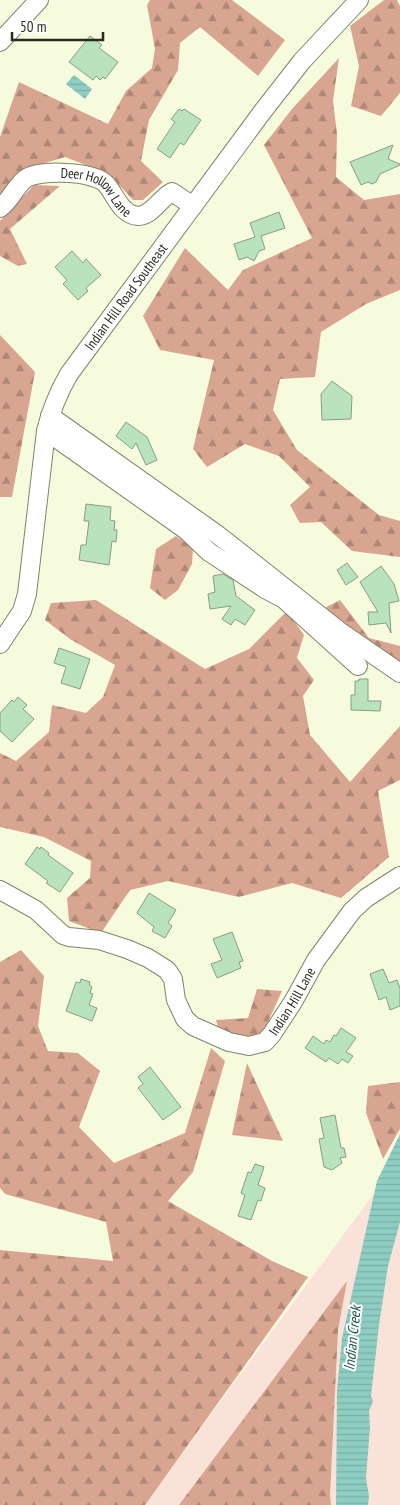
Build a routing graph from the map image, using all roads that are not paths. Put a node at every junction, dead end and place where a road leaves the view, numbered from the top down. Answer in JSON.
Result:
{"nodes":[{"id":1,"x":39,"y":0,"type":"edge"},
{"id":2,"x":359,"y":0,"type":"edge"},
{"id":3,"x":0,"y":42,"type":"edge"},
{"id":4,"x":193,"y":206,"type":"junction"},
{"id":5,"x":0,"y":208,"type":"edge"},
{"id":6,"x":48,"y":424,"type":"junction"},
{"id":7,"x":0,"y":644,"type":"edge"},
{"id":8,"x":358,"y":666,"type":"dead end"},
{"id":9,"x":400,"y":673,"type":"edge"},
{"id":10,"x":400,"y":876,"type":"edge"},
{"id":11,"x":0,"y":890,"type":"edge"}],
"edges":[{"from":1,"to":3,"type":"street"},
{"from":2,"to":4,"type":"street","name":"Indian Hill Road Southeast"},
{"from":4,"to":5,"type":"street","name":"Deer Hollow Lane"},
{"from":4,"to":6,"type":"street","name":"Indian Hill Road Southeast"},
{"from":6,"to":7,"type":"street","name":"Indian Hill Road Southeast"},
{"from":6,"to":8,"type":"street"},
{"from":6,"to":9,"type":"street"},
{"from":10,"to":11,"type":"street","name":"Indian Hill Lane"}]}
